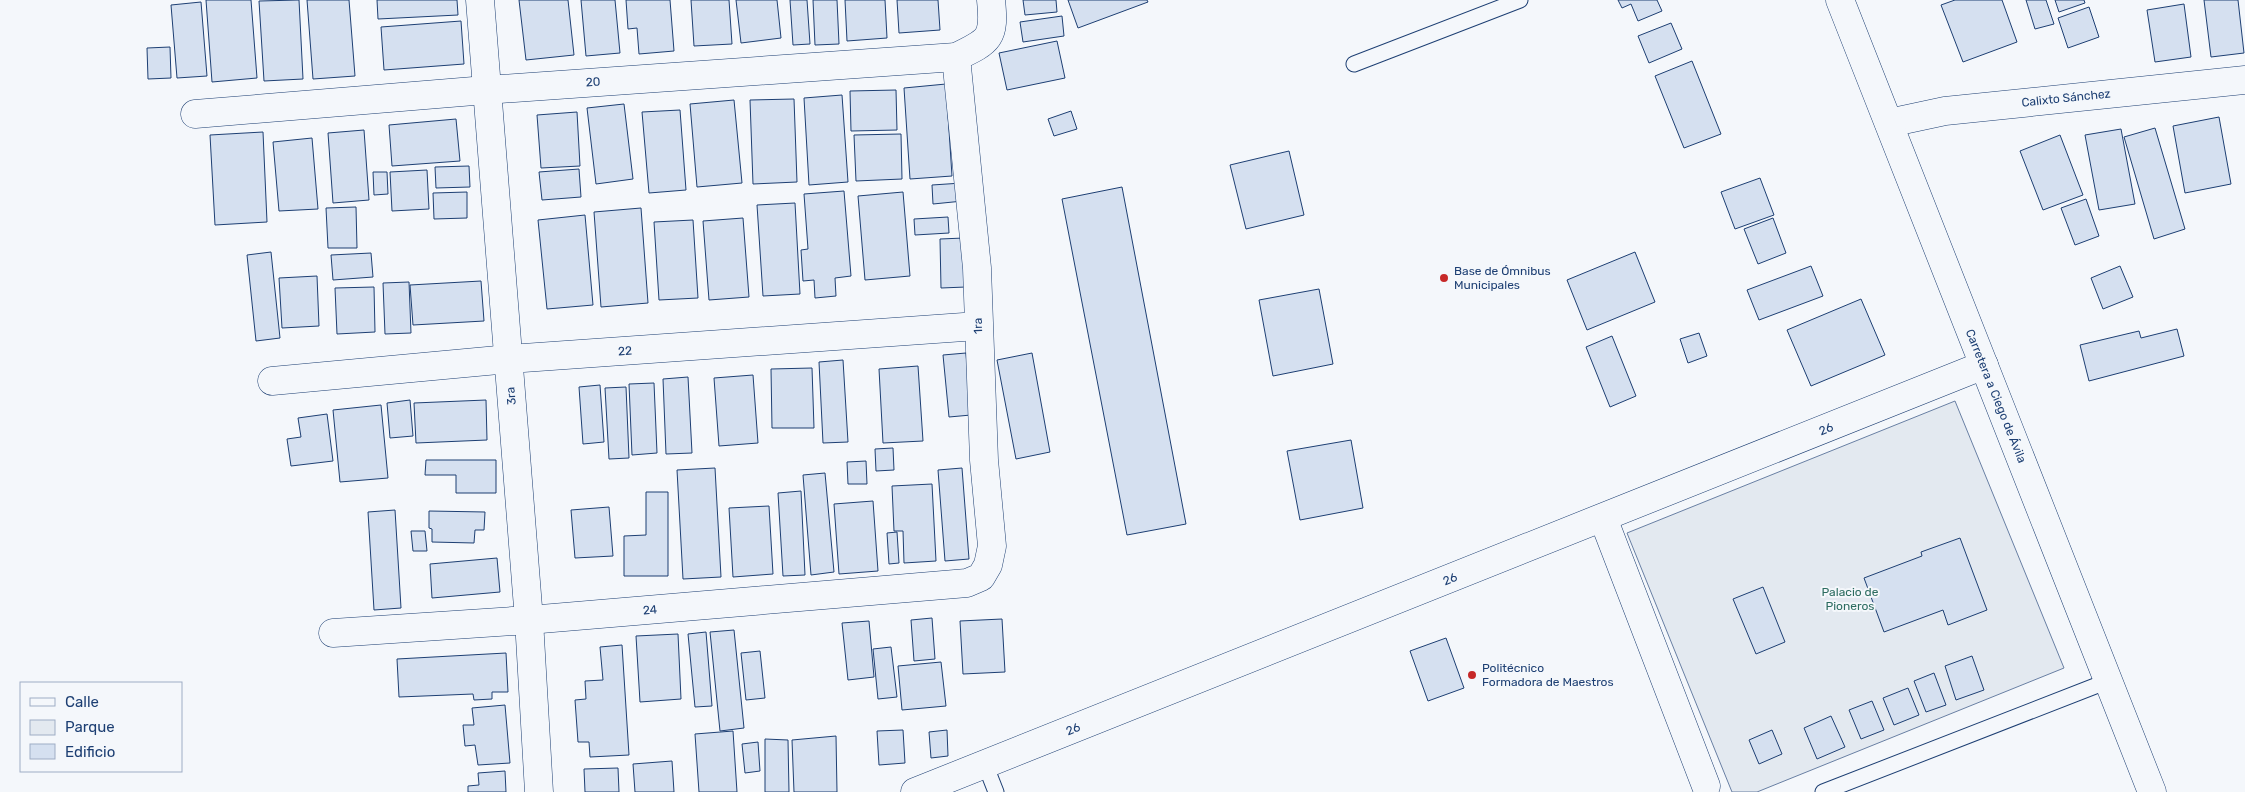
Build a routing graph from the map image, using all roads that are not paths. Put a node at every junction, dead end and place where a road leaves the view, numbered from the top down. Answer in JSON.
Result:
{"nodes":[{"id":1,"x":480,"y":0,"type":"edge"},
{"id":2,"x":991,"y":0,"type":"edge"},
{"id":3,"x":1520,"y":0,"type":"edge"},
{"id":4,"x":1840,"y":0,"type":"edge"},
{"id":5,"x":956,"y":57,"type":"junction"},
{"id":6,"x":1354,"y":64,"type":"dead end"},
{"id":7,"x":2245,"y":80,"type":"edge"},
{"id":8,"x":486,"y":90,"type":"junction"},
{"id":9,"x":195,"y":114,"type":"dead end"},
{"id":10,"x":1889,"y":123,"type":"junction"},
{"id":11,"x":978,"y":326,"type":"junction"},
{"id":12,"x":508,"y":359,"type":"junction"},
{"id":13,"x":1984,"y":366,"type":"junction"},
{"id":14,"x":272,"y":381,"type":"dead end"},
{"id":15,"x":1603,"y":518,"type":"junction"},
{"id":16,"x":967,"y":583,"type":"joint"},
{"id":17,"x":529,"y":620,"type":"junction"},
{"id":18,"x":333,"y":633,"type":"dead end"},
{"id":19,"x":2108,"y":681,"type":"junction"},
{"id":20,"x":985,"y":764,"type":"junction"},
{"id":21,"x":1706,"y":786,"type":"dead end"},
{"id":22,"x":539,"y":792,"type":"edge"},
{"id":23,"x":915,"y":792,"type":"edge"},
{"id":24,"x":996,"y":792,"type":"edge"},
{"id":25,"x":1823,"y":792,"type":"edge"},
{"id":26,"x":2152,"y":792,"type":"edge"}],
"edges":[{"from":1,"to":8,"type":"street","name":"3ra"},
{"from":2,"to":5,"type":"street","name":"20"},
{"from":3,"to":6,"type":"lane"},
{"from":4,"to":10,"type":"street","name":"Carretera a Ciego de Ávila"},
{"from":5,"to":8,"type":"street","name":"20"},
{"from":5,"to":11,"type":"street","name":"1ra"},
{"from":7,"to":10,"type":"street","name":"Calixto Sánchez"},
{"from":8,"to":9,"type":"street","name":"20"},
{"from":8,"to":12,"type":"street","name":"3ra"},
{"from":10,"to":13,"type":"street","name":"Carretera a Ciego de Ávila"},
{"from":11,"to":12,"type":"street","name":"22"},
{"from":11,"to":16,"type":"street","name":"1ra"},
{"from":12,"to":14,"type":"street","name":"22"},
{"from":12,"to":17,"type":"street","name":"3ra"},
{"from":13,"to":15,"type":"street","name":"26"},
{"from":13,"to":19,"type":"street","name":"Carretera a Ciego de Ávila"},
{"from":15,"to":20,"type":"street","name":"26"},
{"from":15,"to":21,"type":"street"},
{"from":16,"to":17,"type":"street","name":"24"},
{"from":17,"to":18,"type":"street","name":"24"},
{"from":17,"to":22,"type":"street","name":"3ra"},
{"from":19,"to":25,"type":"lane"},
{"from":19,"to":26,"type":"street","name":"Carretera a Ciego de Ávila"},
{"from":20,"to":23,"type":"street","name":"26"},
{"from":20,"to":24,"type":"lane"}]}
